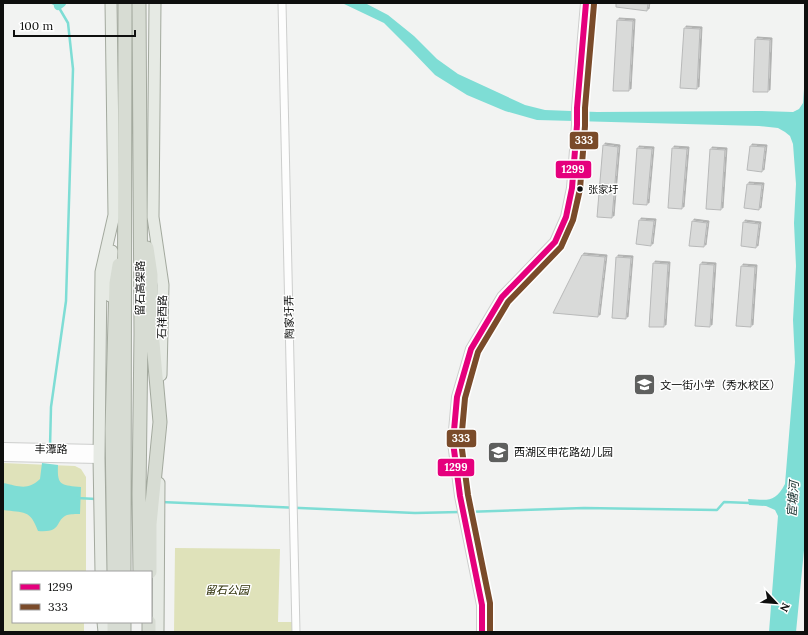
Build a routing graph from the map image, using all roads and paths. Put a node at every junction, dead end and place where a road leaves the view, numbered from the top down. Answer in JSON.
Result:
{"nodes":[{"id":1,"x":111,"y":3,"type":"edge"},
{"id":2,"x":125,"y":3,"type":"edge"},
{"id":3,"x":139,"y":3,"type":"edge"},
{"id":4,"x":155,"y":3,"type":"edge"},
{"id":5,"x":282,"y":3,"type":"edge"},
{"id":6,"x":586,"y":3,"type":"edge"},
{"id":7,"x":140,"y":207,"type":"junction"},
{"id":8,"x":120,"y":212,"type":"junction"},
{"id":9,"x":160,"y":422,"type":"junction"},
{"id":10,"x":3,"y":448,"type":"edge"},
{"id":11,"x":43,"y":453,"type":"junction"},
{"id":12,"x":99,"y":454,"type":"junction"},
{"id":13,"x":3,"y":456,"type":"edge"},
{"id":14,"x":112,"y":494,"type":"junction"},
{"id":15,"x":108,"y":517,"type":"junction"},
{"id":16,"x":155,"y":518,"type":"junction"},
{"id":17,"x":102,"y":571,"type":"edge"},
{"id":18,"x":105,"y":571,"type":"edge"},
{"id":19,"x":114,"y":571,"type":"edge"},
{"id":20,"x":124,"y":571,"type":"edge"},
{"id":21,"x":140,"y":571,"type":"edge"},
{"id":22,"x":150,"y":571,"type":"edge"},
{"id":23,"x":151,"y":571,"type":"edge"},
{"id":24,"x":296,"y":632,"type":"edge"},
{"id":25,"x":482,"y":632,"type":"edge"}],
"edges":[{"from":1,"to":8,"type":"main road"},
{"from":2,"to":8,"type":"highway","name":"留石高架路"},
{"from":3,"to":7,"type":"highway","name":"留石高架路"},
{"from":4,"to":9,"type":"main road","name":"石祥西路"},
{"from":5,"to":24,"type":"street","name":"陶家圩弄"},
{"from":6,"to":25,"type":"street"},
{"from":7,"to":9,"type":"highway"},
{"from":7,"to":21,"type":"highway","name":"留石高架路"},
{"from":8,"to":12,"type":"main road"},
{"from":8,"to":14,"type":"highway","name":"留石高架路"},
{"from":8,"to":14,"type":"highway"},
{"from":9,"to":16,"type":"highway"},
{"from":10,"to":11,"type":"street","name":"丰潭路"},
{"from":11,"to":12,"type":"street","name":"丰潭路"},
{"from":11,"to":13,"type":"street","name":"丰潭路"},
{"from":12,"to":14,"type":"main road"},
{"from":14,"to":15,"type":"highway"},
{"from":14,"to":20,"type":"highway","name":"留石高架路"},
{"from":15,"to":17,"type":"main road"},
{"from":15,"to":18,"type":"main road"},
{"from":15,"to":19,"type":"highway"},
{"from":16,"to":22,"type":"highway"},
{"from":16,"to":23,"type":"main road"}]}
